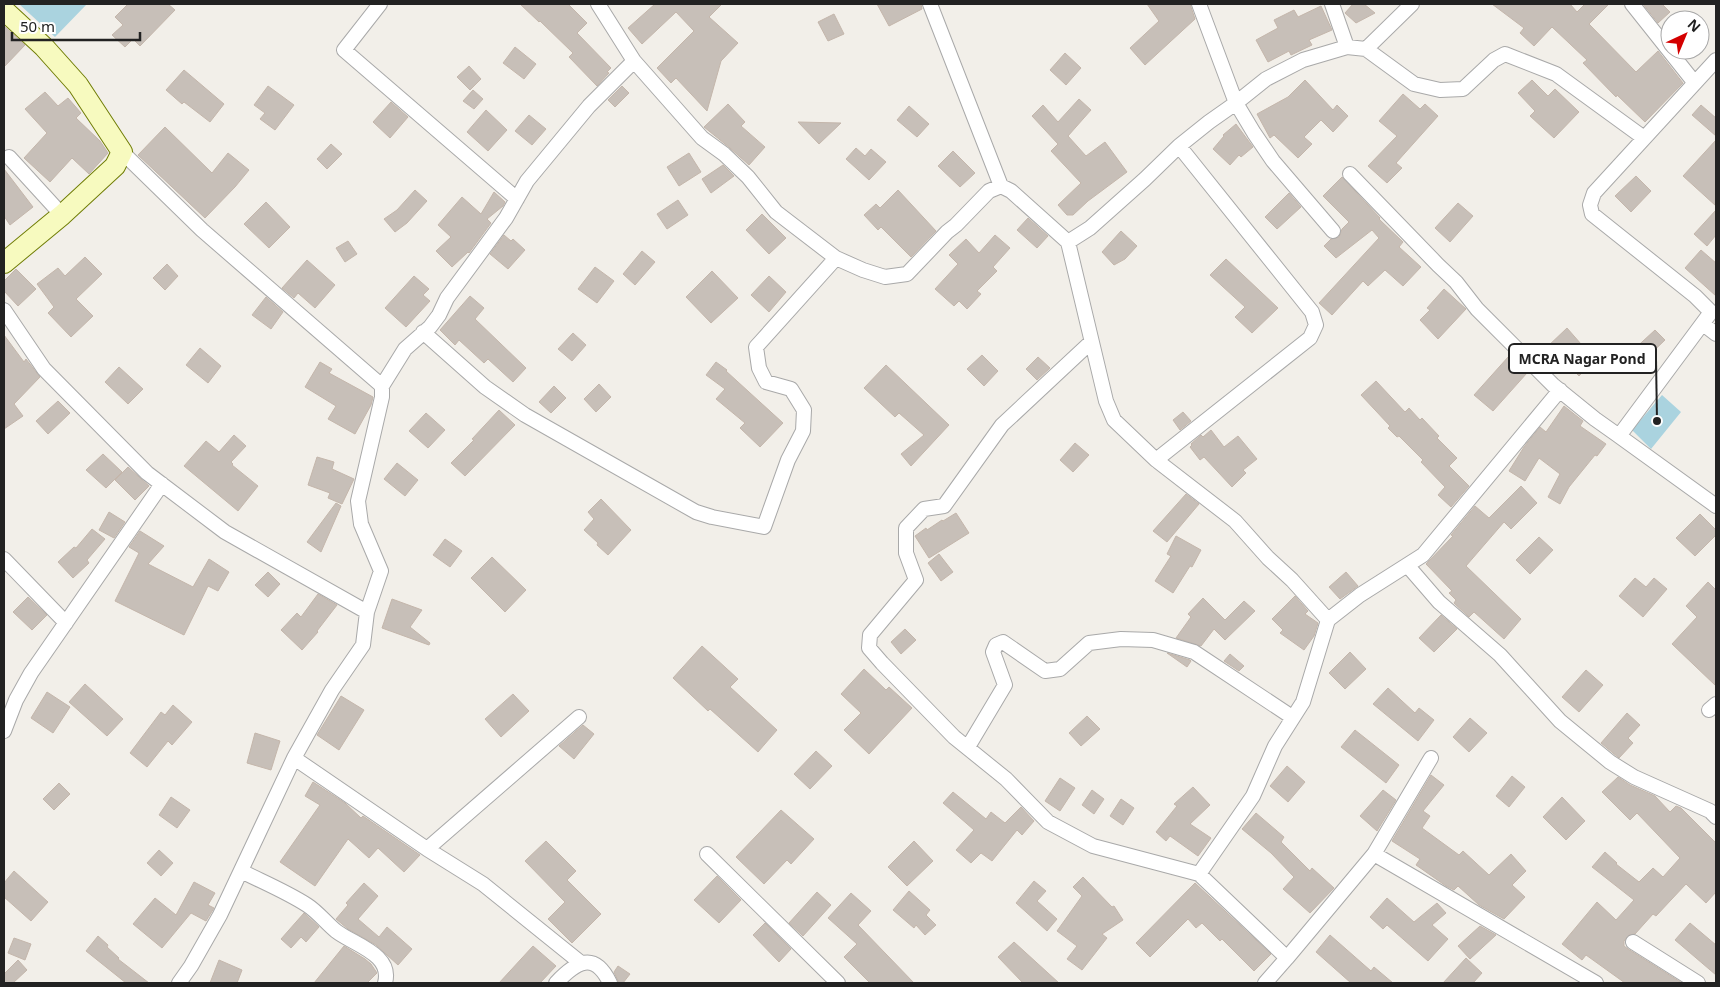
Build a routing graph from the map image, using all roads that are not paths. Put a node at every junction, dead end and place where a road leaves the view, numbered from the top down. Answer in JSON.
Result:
{"nodes":[{"id":1,"x":380,"y":4,"type":"edge"},
{"id":2,"x":598,"y":4,"type":"edge"},
{"id":3,"x":930,"y":4,"type":"edge"},
{"id":4,"x":1199,"y":4,"type":"edge"},
{"id":5,"x":1332,"y":4,"type":"edge"},
{"id":6,"x":1412,"y":4,"type":"edge"},
{"id":7,"x":1632,"y":4,"type":"edge"},
{"id":8,"x":4,"y":10,"type":"edge"},
{"id":9,"x":1347,"y":47,"type":"junction"},
{"id":10,"x":1366,"y":49,"type":"junction"},
{"id":11,"x":1716,"y":60,"type":"edge"},
{"id":12,"x":634,"y":61,"type":"junction"},
{"id":13,"x":1694,"y":82,"type":"junction"},
{"id":14,"x":1236,"y":103,"type":"junction"},
{"id":15,"x":1644,"y":138,"type":"junction"},
{"id":16,"x":1179,"y":146,"type":"junction"},
{"id":17,"x":122,"y":152,"type":"junction"},
{"id":18,"x":9,"y":157,"type":"dead end"},
{"id":19,"x":1350,"y":174,"type":"dead end"},
{"id":20,"x":1001,"y":186,"type":"junction"},
{"id":21,"x":517,"y":199,"type":"junction"},
{"id":22,"x":62,"y":215,"type":"junction"},
{"id":23,"x":1333,"y":231,"type":"dead end"},
{"id":24,"x":1068,"y":242,"type":"junction"},
{"id":25,"x":836,"y":258,"type":"junction"},
{"id":26,"x":4,"y":262,"type":"edge"},
{"id":27,"x":4,"y":310,"type":"edge"},
{"id":28,"x":1703,"y":324,"type":"junction"},
{"id":29,"x":423,"y":332,"type":"junction"},
{"id":30,"x":1716,"y":334,"type":"edge"},
{"id":31,"x":1091,"y":342,"type":"junction"},
{"id":32,"x":382,"y":386,"type":"junction"},
{"id":33,"x":1560,"y":390,"type":"junction"},
{"id":34,"x":1619,"y":436,"type":"junction"},
{"id":35,"x":1156,"y":460,"type":"junction"},
{"id":36,"x":162,"y":484,"type":"junction"},
{"id":37,"x":1716,"y":506,"type":"edge"},
{"id":38,"x":4,"y":559,"type":"edge"},
{"id":39,"x":1407,"y":565,"type":"junction"},
{"id":40,"x":368,"y":612,"type":"junction"},
{"id":41,"x":1328,"y":620,"type":"junction"},
{"id":42,"x":66,"y":623,"type":"junction"},
{"id":43,"x":579,"y":717,"type":"dead end"},
{"id":44,"x":1292,"y":718,"type":"junction"},
{"id":45,"x":4,"y":731,"type":"edge"},
{"id":46,"x":968,"y":748,"type":"junction"},
{"id":47,"x":294,"y":758,"type":"junction"},
{"id":48,"x":1432,"y":758,"type":"dead end"},
{"id":49,"x":1716,"y":817,"type":"edge"},
{"id":50,"x":428,"y":849,"type":"junction"},
{"id":51,"x":707,"y":854,"type":"dead end"},
{"id":52,"x":1374,"y":854,"type":"junction"},
{"id":53,"x":241,"y":872,"type":"junction"},
{"id":54,"x":1199,"y":874,"type":"junction"},
{"id":55,"x":1633,"y":942,"type":"dead end"},
{"id":56,"x":1287,"y":958,"type":"junction"},
{"id":57,"x":581,"y":963,"type":"junction"},
{"id":58,"x":179,"y":983,"type":"edge"},
{"id":59,"x":385,"y":983,"type":"edge"},
{"id":60,"x":556,"y":983,"type":"edge"},
{"id":61,"x":610,"y":983,"type":"edge"},
{"id":62,"x":838,"y":983,"type":"edge"},
{"id":63,"x":1265,"y":983,"type":"edge"},
{"id":64,"x":1596,"y":983,"type":"edge"},
{"id":65,"x":1698,"y":983,"type":"edge"}],
"edges":[{"from":1,"to":21,"type":"street"},
{"from":2,"to":12,"type":"street"},
{"from":3,"to":20,"type":"street"},
{"from":4,"to":14,"type":"street"},
{"from":5,"to":9,"type":"street"},
{"from":6,"to":10,"type":"street"},
{"from":7,"to":13,"type":"street"},
{"from":8,"to":17,"type":"street"},
{"from":9,"to":10,"type":"street"},
{"from":9,"to":14,"type":"street"},
{"from":10,"to":15,"type":"street"},
{"from":11,"to":13,"type":"street"},
{"from":12,"to":21,"type":"street"},
{"from":12,"to":25,"type":"street"},
{"from":13,"to":15,"type":"street"},
{"from":14,"to":16,"type":"street"},
{"from":14,"to":23,"type":"street"},
{"from":15,"to":28,"type":"street"},
{"from":16,"to":24,"type":"street"},
{"from":16,"to":35,"type":"street"},
{"from":17,"to":22,"type":"street"},
{"from":17,"to":32,"type":"street"},
{"from":18,"to":22,"type":"street"},
{"from":19,"to":33,"type":"street"},
{"from":20,"to":24,"type":"street"},
{"from":20,"to":25,"type":"street"},
{"from":21,"to":29,"type":"street"},
{"from":22,"to":26,"type":"street"},
{"from":24,"to":31,"type":"street"},
{"from":25,"to":29,"type":"street"},
{"from":27,"to":36,"type":"street"},
{"from":28,"to":30,"type":"street"},
{"from":28,"to":34,"type":"street"},
{"from":29,"to":32,"type":"street"},
{"from":31,"to":35,"type":"street"},
{"from":31,"to":46,"type":"street"},
{"from":32,"to":40,"type":"street"},
{"from":33,"to":34,"type":"street"},
{"from":33,"to":39,"type":"street"},
{"from":34,"to":37,"type":"street"},
{"from":35,"to":41,"type":"street"},
{"from":36,"to":40,"type":"street"},
{"from":36,"to":42,"type":"street"},
{"from":38,"to":42,"type":"street"},
{"from":39,"to":41,"type":"street"},
{"from":39,"to":49,"type":"street"},
{"from":40,"to":47,"type":"street"},
{"from":41,"to":44,"type":"street"},
{"from":42,"to":45,"type":"street"},
{"from":43,"to":50,"type":"street"},
{"from":44,"to":46,"type":"street"},
{"from":44,"to":54,"type":"street"},
{"from":46,"to":54,"type":"street"},
{"from":47,"to":50,"type":"street"},
{"from":47,"to":53,"type":"street"},
{"from":48,"to":52,"type":"street"},
{"from":50,"to":57,"type":"street"},
{"from":51,"to":62,"type":"street"},
{"from":52,"to":56,"type":"street"},
{"from":52,"to":64,"type":"street"},
{"from":53,"to":58,"type":"street"},
{"from":53,"to":59,"type":"street"},
{"from":54,"to":56,"type":"street"},
{"from":55,"to":65,"type":"street"},
{"from":56,"to":63,"type":"street"},
{"from":57,"to":60,"type":"street"},
{"from":57,"to":61,"type":"street"}]}
